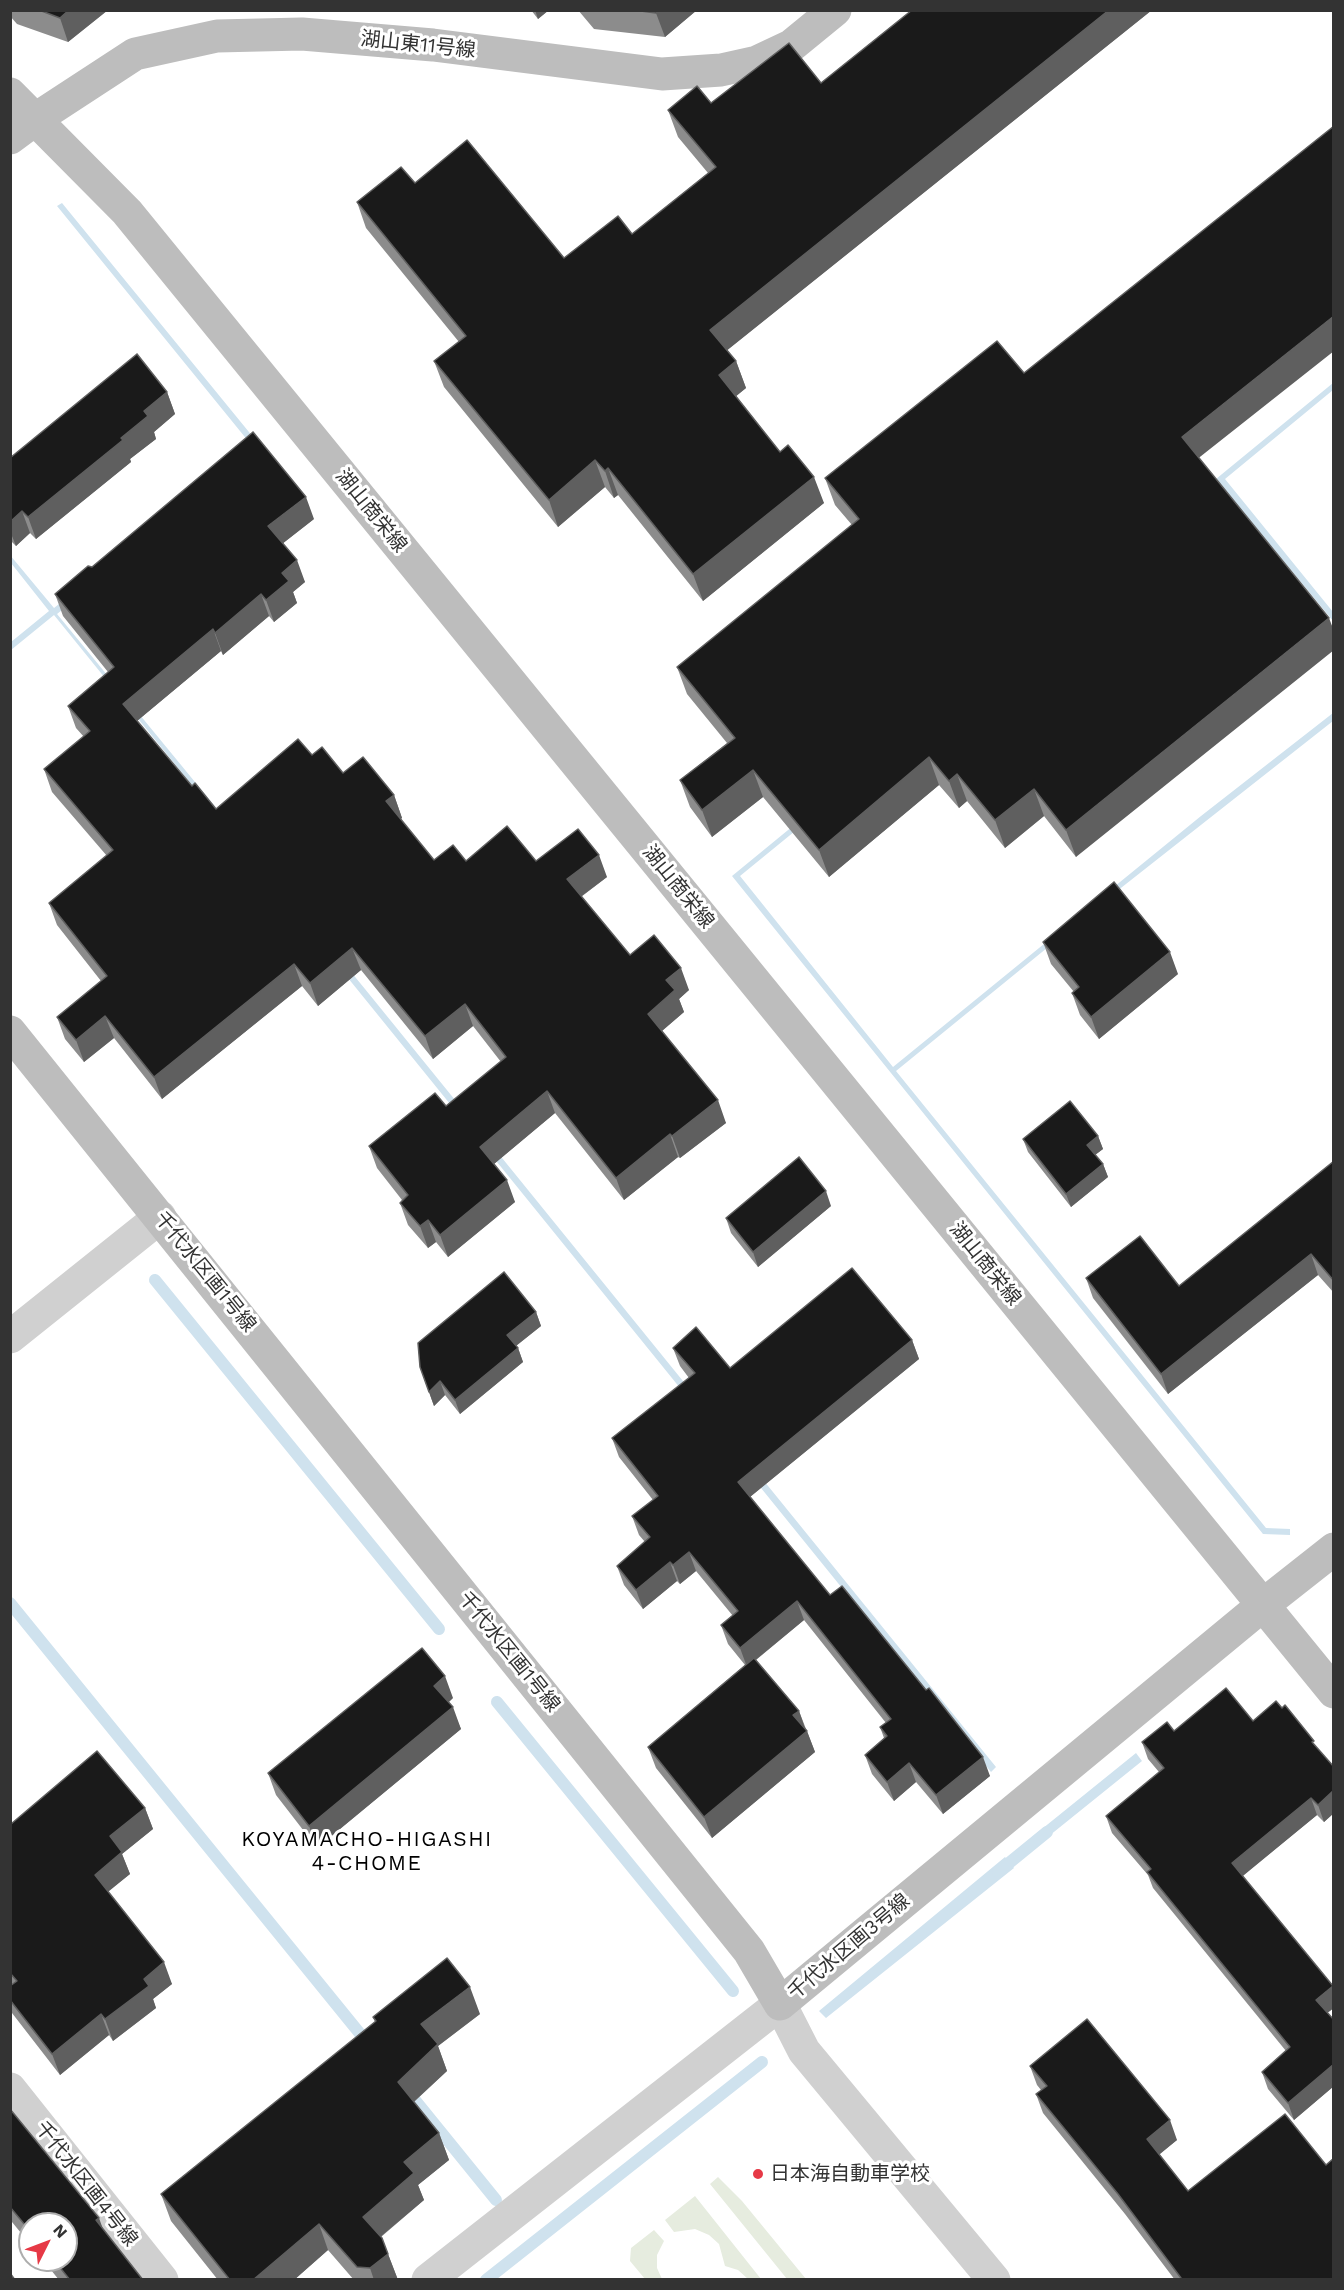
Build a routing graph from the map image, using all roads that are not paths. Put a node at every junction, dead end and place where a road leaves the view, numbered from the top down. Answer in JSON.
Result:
{"nodes":[{"id":1,"x":835,"y":10,"type":"edge"},
{"id":2,"x":10,"y":94,"type":"edge"},
{"id":3,"x":37,"y":118,"type":"junction"},
{"id":4,"x":10,"y":138,"type":"edge"},
{"id":5,"x":10,"y":1032,"type":"edge"},
{"id":6,"x":160,"y":1216,"type":"junction"},
{"id":7,"x":10,"y":1337,"type":"edge"},
{"id":8,"x":1334,"y":1549,"type":"edge"},
{"id":9,"x":1263,"y":1605,"type":"junction"},
{"id":10,"x":1334,"y":1692,"type":"edge"},
{"id":11,"x":780,"y":2004,"type":"junction"},
{"id":12,"x":10,"y":2089,"type":"edge"},
{"id":13,"x":162,"y":2280,"type":"edge"},
{"id":14,"x":428,"y":2280,"type":"edge"},
{"id":15,"x":994,"y":2280,"type":"edge"}],
"edges":[{"from":1,"to":3,"type":"street","name":"湖山東11号線"},
{"from":2,"to":3,"type":"street","name":"湖山商栄線"},
{"from":3,"to":4,"type":"street","name":"湖山東11号線"},
{"from":3,"to":9,"type":"street","name":"湖山商栄線"},
{"from":5,"to":6,"type":"street","name":"千代水区画1号線"},
{"from":6,"to":7,"type":"street"},
{"from":6,"to":11,"type":"street","name":"千代水区画1号線"},
{"from":8,"to":9,"type":"street","name":"千代水区画3号線"},
{"from":9,"to":10,"type":"street","name":"湖山商栄線"},
{"from":9,"to":11,"type":"street","name":"千代水区画3号線"},
{"from":11,"to":14,"type":"street","name":"千代水区画3号線"},
{"from":11,"to":15,"type":"street","name":"千代水区画1号線"},
{"from":12,"to":13,"type":"street","name":"千代水区画4号線"}]}
